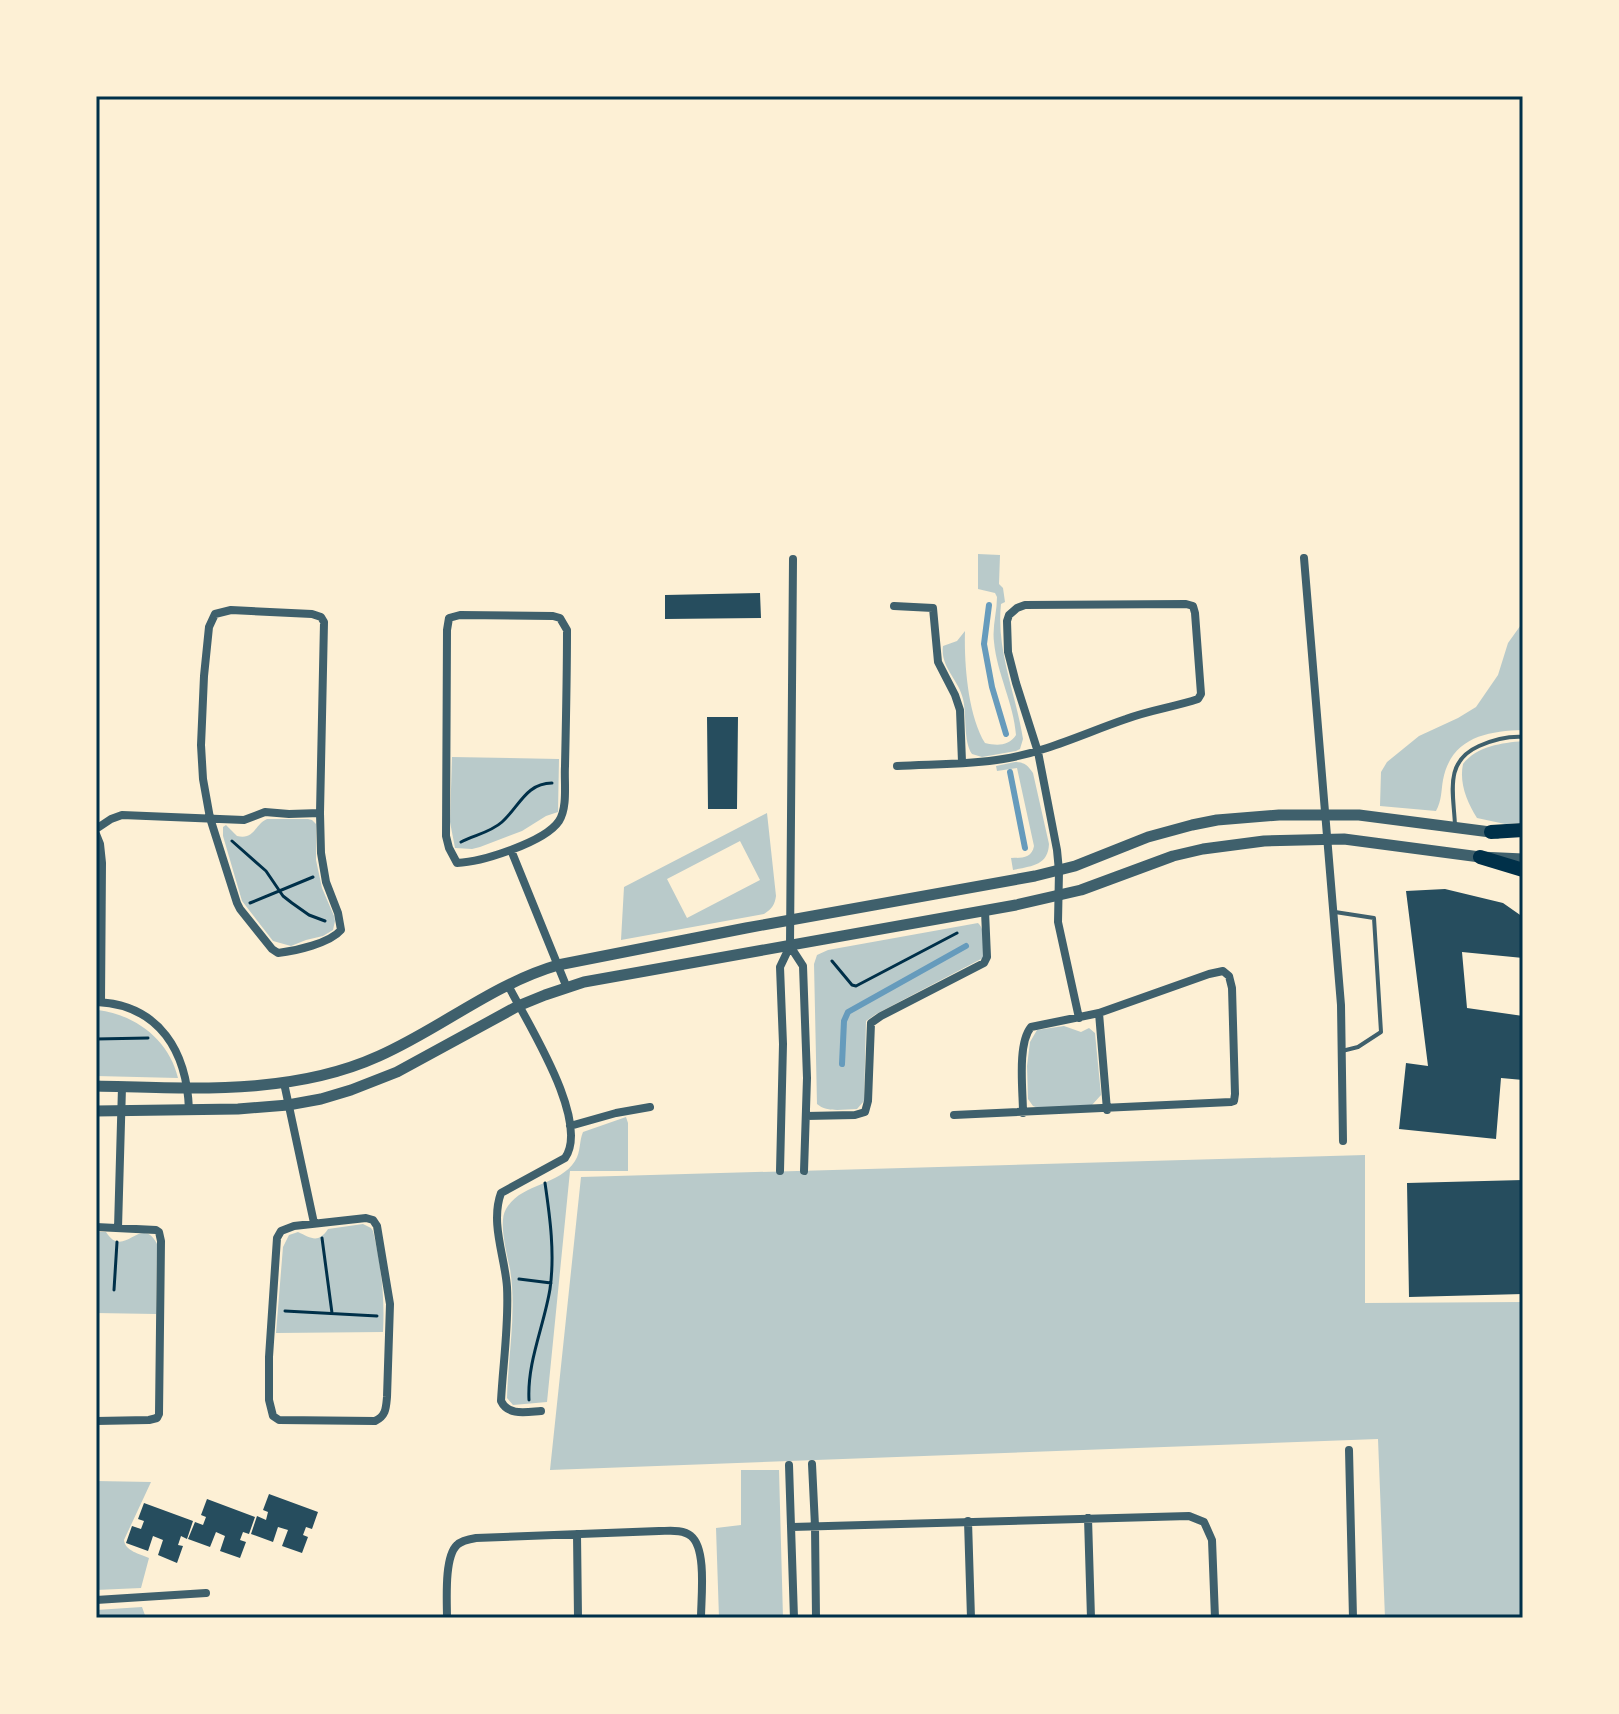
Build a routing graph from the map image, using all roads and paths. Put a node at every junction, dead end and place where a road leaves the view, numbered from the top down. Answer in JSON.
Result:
{"nodes":[{"id":1,"x":1304,"y":558,"type":"dead end"},
{"id":2,"x":793,"y":559,"type":"dead end"},
{"id":3,"x":894,"y":606,"type":"dead end"},
{"id":4,"x":1523,"y":737,"type":"edge"},
{"id":5,"x":1038,"y":752,"type":"junction"},
{"id":6,"x":962,"y":762,"type":"junction"},
{"id":7,"x":897,"y":766,"type":"dead end"},
{"id":8,"x":564,"y":784,"type":"junction"},
{"id":9,"x":320,"y":813,"type":"junction"},
{"id":10,"x":1325,"y":814,"type":"junction"},
{"id":11,"x":210,"y":818,"type":"junction"},
{"id":12,"x":1455,"y":828,"type":"junction"},
{"id":13,"x":96,"y":832,"type":"edge"},
{"id":14,"x":1491,"y":832,"type":"joint"},
{"id":15,"x":1523,"y":832,"type":"edge"},
{"id":16,"x":1328,"y":839,"type":"junction"},
{"id":17,"x":449,"y":848,"type":"junction"},
{"id":18,"x":511,"y":850,"type":"junction"},
{"id":19,"x":1480,"y":857,"type":"junction"},
{"id":20,"x":1523,"y":859,"type":"edge"},
{"id":21,"x":1523,"y":870,"type":"edge"},
{"id":22,"x":324,"y":871,"type":"junction"},
{"id":23,"x":1059,"y":871,"type":"junction"},
{"id":24,"x":279,"y":890,"type":"junction"},
{"id":25,"x":1058,"y":896,"type":"junction"},
{"id":26,"x":239,"y":908,"type":"junction"},
{"id":27,"x":985,"y":911,"type":"junction"},
{"id":28,"x":1334,"y":911,"type":"junction"},
{"id":29,"x":790,"y":920,"type":"junction"},
{"id":30,"x":341,"y":926,"type":"junction"},
{"id":31,"x":957,"y":933,"type":"dead end"},
{"id":32,"x":790,"y":946,"type":"junction"},
{"id":33,"x":832,"y":961,"type":"dead end"},
{"id":34,"x":558,"y":965,"type":"junction"},
{"id":35,"x":508,"y":985,"type":"junction"},
{"id":36,"x":567,"y":988,"type":"junction"},
{"id":37,"x":98,"y":1002,"type":"edge"},
{"id":38,"x":518,"y":1006,"type":"junction"},
{"id":39,"x":1099,"y":1013,"type":"junction"},
{"id":40,"x":1079,"y":1018,"type":"junction"},
{"id":41,"x":167,"y":1037,"type":"junction"},
{"id":42,"x":96,"y":1039,"type":"edge"},
{"id":43,"x":1342,"y":1051,"type":"junction"},
{"id":44,"x":284,"y":1083,"type":"junction"},
{"id":45,"x":96,"y":1086,"type":"edge"},
{"id":46,"x":122,"y":1087,"type":"junction"},
{"id":47,"x":188,"y":1088,"type":"junction"},
{"id":48,"x":288,"y":1105,"type":"junction"},
{"id":49,"x":650,"y":1107,"type":"dead end"},
{"id":50,"x":189,"y":1110,"type":"junction"},
{"id":51,"x":1107,"y":1110,"type":"junction"},
{"id":52,"x":96,"y":1111,"type":"edge"},
{"id":53,"x":121,"y":1111,"type":"junction"},
{"id":54,"x":1023,"y":1113,"type":"junction"},
{"id":55,"x":954,"y":1115,"type":"dead end"},
{"id":56,"x":806,"y":1116,"type":"junction"},
{"id":57,"x":570,"y":1126,"type":"junction"},
{"id":58,"x":1343,"y":1141,"type":"dead end"},
{"id":59,"x":543,"y":1171,"type":"junction"},
{"id":60,"x":780,"y":1171,"type":"dead end"},
{"id":61,"x":804,"y":1171,"type":"dead end"},
{"id":62,"x":317,"y":1222,"type":"junction"},
{"id":63,"x":96,"y":1227,"type":"edge"},
{"id":64,"x":118,"y":1228,"type":"junction"},
{"id":65,"x":506,"y":1277,"type":"junction"},
{"id":66,"x":551,"y":1283,"type":"junction"},
{"id":67,"x":114,"y":1290,"type":"dead end"},
{"id":68,"x":272,"y":1310,"type":"junction"},
{"id":69,"x":332,"y":1313,"type":"junction"},
{"id":70,"x":389,"y":1316,"type":"junction"},
{"id":71,"x":530,"y":1411,"type":"junction"},
{"id":72,"x":541,"y":1411,"type":"dead end"},
{"id":73,"x":96,"y":1421,"type":"edge"},
{"id":74,"x":1349,"y":1450,"type":"dead end"},
{"id":75,"x":812,"y":1464,"type":"dead end"},
{"id":76,"x":789,"y":1465,"type":"dead end"},
{"id":77,"x":1088,"y":1518,"type":"junction"},
{"id":78,"x":968,"y":1521,"type":"junction"},
{"id":79,"x":815,"y":1526,"type":"junction"},
{"id":80,"x":792,"y":1527,"type":"junction"},
{"id":81,"x":577,"y":1534,"type":"junction"},
{"id":82,"x":206,"y":1593,"type":"dead end"},
{"id":83,"x":96,"y":1600,"type":"edge"},
{"id":84,"x":447,"y":1618,"type":"edge"},
{"id":85,"x":578,"y":1618,"type":"edge"},
{"id":86,"x":701,"y":1618,"type":"edge"},
{"id":87,"x":794,"y":1618,"type":"edge"},
{"id":88,"x":816,"y":1618,"type":"edge"},
{"id":89,"x":971,"y":1618,"type":"edge"},
{"id":90,"x":1091,"y":1618,"type":"edge"},
{"id":91,"x":1215,"y":1618,"type":"edge"},
{"id":92,"x":1353,"y":1618,"type":"edge"}],
"edges":[{"from":1,"to":10,"type":"street"},
{"from":2,"to":29,"type":"street"},
{"from":3,"to":6,"type":"street"},
{"from":4,"to":12,"type":"lane"},
{"from":5,"to":5,"type":"street"},
{"from":5,"to":6,"type":"street"},
{"from":5,"to":23,"type":"street"},
{"from":6,"to":7,"type":"street"},
{"from":8,"to":17,"type":"path"},
{"from":8,"to":17,"type":"street"},
{"from":8,"to":18,"type":"street"},
{"from":9,"to":11,"type":"street"},
{"from":9,"to":11,"type":"street"},
{"from":9,"to":22,"type":"street"},
{"from":10,"to":12,"type":"street"},
{"from":10,"to":16,"type":"street"},
{"from":10,"to":23,"type":"street"},
{"from":11,"to":13,"type":"street"},
{"from":11,"to":24,"type":"path"},
{"from":11,"to":26,"type":"street"},
{"from":12,"to":14,"type":"street"},
{"from":13,"to":37,"type":"street"},
{"from":14,"to":15,"type":"main road"},
{"from":16,"to":19,"type":"street"},
{"from":16,"to":25,"type":"street"},
{"from":16,"to":28,"type":"street"},
{"from":17,"to":18,"type":"street"},
{"from":18,"to":34,"type":"street"},
{"from":19,"to":20,"type":"street"},
{"from":19,"to":21,"type":"main road"},
{"from":22,"to":24,"type":"path"},
{"from":22,"to":30,"type":"street"},
{"from":23,"to":25,"type":"street"},
{"from":23,"to":29,"type":"street"},
{"from":24,"to":26,"type":"path"},
{"from":24,"to":30,"type":"path"},
{"from":25,"to":27,"type":"street"},
{"from":25,"to":40,"type":"street"},
{"from":26,"to":30,"type":"street"},
{"from":27,"to":32,"type":"street"},
{"from":27,"to":56,"type":"street"},
{"from":28,"to":43,"type":"street"},
{"from":28,"to":43,"type":"lane"},
{"from":29,"to":32,"type":"street"},
{"from":29,"to":34,"type":"street"},
{"from":31,"to":33,"type":"path"},
{"from":32,"to":36,"type":"street"},
{"from":32,"to":56,"type":"street"},
{"from":32,"to":60,"type":"street"},
{"from":34,"to":35,"type":"street"},
{"from":34,"to":36,"type":"street"},
{"from":35,"to":38,"type":"street"},
{"from":35,"to":44,"type":"street"},
{"from":36,"to":38,"type":"street"},
{"from":37,"to":41,"type":"street"},
{"from":38,"to":48,"type":"street"},
{"from":38,"to":57,"type":"street"},
{"from":39,"to":40,"type":"street"},
{"from":39,"to":51,"type":"street"},
{"from":39,"to":51,"type":"street"},
{"from":40,"to":54,"type":"street"},
{"from":41,"to":42,"type":"path"},
{"from":41,"to":47,"type":"street"},
{"from":43,"to":58,"type":"street"},
{"from":44,"to":47,"type":"street"},
{"from":44,"to":48,"type":"street"},
{"from":45,"to":46,"type":"street"},
{"from":46,"to":47,"type":"street"},
{"from":46,"to":53,"type":"street"},
{"from":47,"to":50,"type":"street"},
{"from":48,"to":50,"type":"street"},
{"from":48,"to":62,"type":"street"},
{"from":49,"to":57,"type":"street"},
{"from":50,"to":53,"type":"street"},
{"from":51,"to":54,"type":"street"},
{"from":52,"to":53,"type":"street"},
{"from":53,"to":64,"type":"street"},
{"from":54,"to":55,"type":"street"},
{"from":56,"to":61,"type":"street"},
{"from":57,"to":59,"type":"street"},
{"from":59,"to":65,"type":"street"},
{"from":59,"to":66,"type":"path"},
{"from":62,"to":68,"type":"street"},
{"from":62,"to":69,"type":"path"},
{"from":62,"to":70,"type":"street"},
{"from":63,"to":64,"type":"street"},
{"from":64,"to":67,"type":"path"},
{"from":64,"to":73,"type":"street"},
{"from":65,"to":66,"type":"path"},
{"from":65,"to":71,"type":"street"},
{"from":66,"to":71,"type":"path"},
{"from":68,"to":69,"type":"path"},
{"from":68,"to":70,"type":"street"},
{"from":69,"to":70,"type":"path"},
{"from":71,"to":72,"type":"street"},
{"from":74,"to":92,"type":"street"},
{"from":75,"to":79,"type":"street"},
{"from":76,"to":80,"type":"street"},
{"from":77,"to":78,"type":"street"},
{"from":77,"to":90,"type":"street"},
{"from":77,"to":91,"type":"street"},
{"from":78,"to":79,"type":"street"},
{"from":78,"to":89,"type":"street"},
{"from":79,"to":80,"type":"street"},
{"from":79,"to":88,"type":"street"},
{"from":80,"to":87,"type":"street"},
{"from":81,"to":84,"type":"street"},
{"from":81,"to":85,"type":"street"},
{"from":81,"to":86,"type":"street"},
{"from":82,"to":83,"type":"street"}]}
